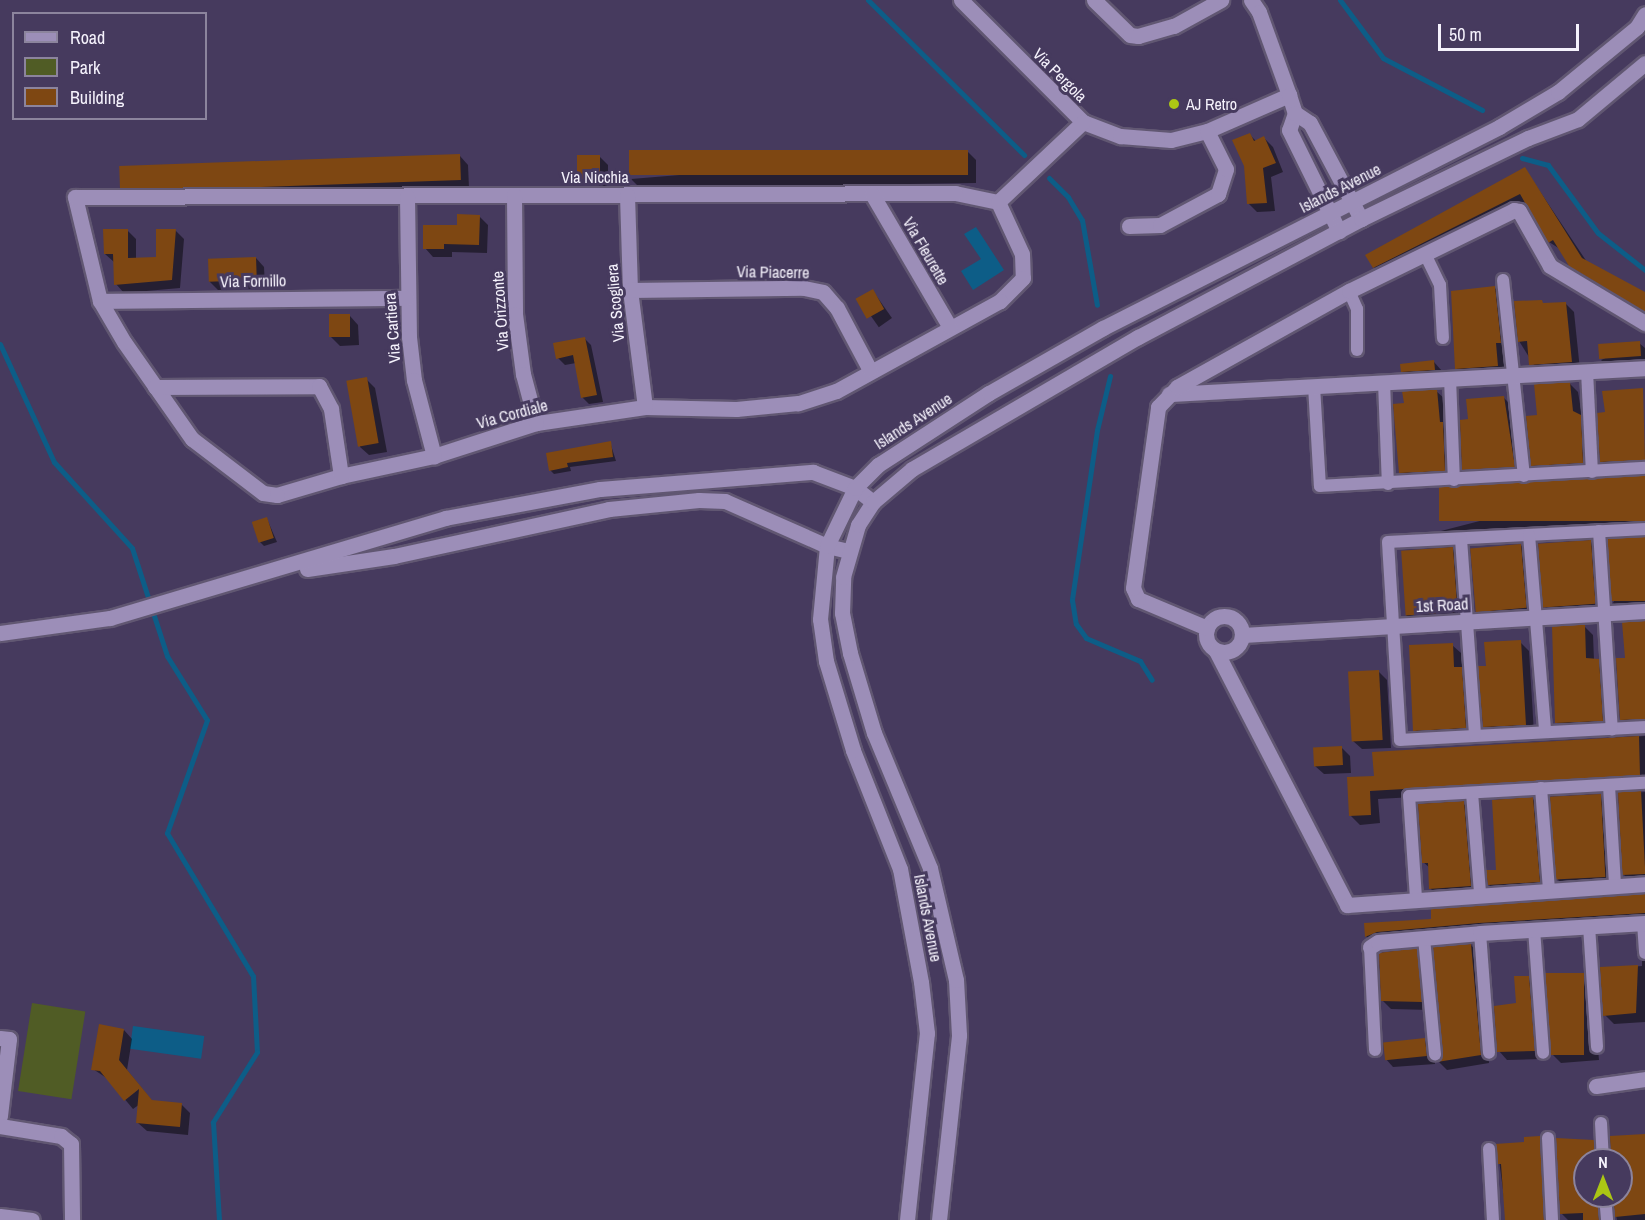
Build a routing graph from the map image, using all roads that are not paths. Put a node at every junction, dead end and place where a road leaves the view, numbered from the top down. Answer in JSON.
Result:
{"nodes":[{"id":1,"x":962,"y":0,"type":"edge"},
{"id":2,"x":1094,"y":0,"type":"edge"},
{"id":3,"x":1221,"y":0,"type":"edge"},
{"id":4,"x":1251,"y":0,"type":"edge"},
{"id":5,"x":1645,"y":14,"type":"edge"},
{"id":6,"x":1645,"y":63,"type":"edge"},
{"id":7,"x":1289,"y":95,"type":"junction"},
{"id":8,"x":1295,"y":113,"type":"junction"},
{"id":9,"x":1083,"y":122,"type":"junction"},
{"id":10,"x":1207,"y":131,"type":"junction"},
{"id":11,"x":872,"y":194,"type":"junction"},
{"id":12,"x":514,"y":195,"type":"junction"},
{"id":13,"x":627,"y":195,"type":"junction"},
{"id":14,"x":406,"y":196,"type":"junction"},
{"id":15,"x":75,"y":197,"type":"joint"},
{"id":16,"x":998,"y":202,"type":"junction"},
{"id":17,"x":1352,"y":203,"type":"junction"},
{"id":18,"x":1329,"y":213,"type":"junction"},
{"id":19,"x":1361,"y":219,"type":"junction"},
{"id":20,"x":1129,"y":226,"type":"dead end"},
{"id":21,"x":1339,"y":231,"type":"junction"},
{"id":22,"x":1426,"y":256,"type":"junction"},
{"id":23,"x":1503,"y":280,"type":"dead end"},
{"id":24,"x":630,"y":290,"type":"junction"},
{"id":25,"x":1349,"y":291,"type":"junction"},
{"id":26,"x":407,"y":298,"type":"junction"},
{"id":27,"x":100,"y":301,"type":"junction"},
{"id":28,"x":1645,"y":323,"type":"edge"},
{"id":29,"x":949,"y":326,"type":"junction"},
{"id":30,"x":1443,"y":338,"type":"dead end"},
{"id":31,"x":1357,"y":350,"type":"dead end"},
{"id":32,"x":1645,"y":368,"type":"edge"},
{"id":33,"x":870,"y":370,"type":"junction"},
{"id":34,"x":1587,"y":371,"type":"junction"},
{"id":35,"x":1516,"y":375,"type":"junction"},
{"id":36,"x":1450,"y":378,"type":"junction"},
{"id":37,"x":1384,"y":382,"type":"junction"},
{"id":38,"x":1314,"y":386,"type":"junction"},
{"id":39,"x":156,"y":387,"type":"junction"},
{"id":40,"x":1169,"y":394,"type":"junction"},
{"id":41,"x":645,"y":407,"type":"junction"},
{"id":42,"x":536,"y":423,"type":"junction"},
{"id":43,"x":434,"y":456,"type":"junction"},
{"id":44,"x":1645,"y":468,"type":"edge"},
{"id":45,"x":1592,"y":472,"type":"junction"},
{"id":46,"x":341,"y":476,"type":"junction"},
{"id":47,"x":1524,"y":476,"type":"junction"},
{"id":48,"x":725,"y":478,"type":"junction"},
{"id":49,"x":1454,"y":480,"type":"junction"},
{"id":50,"x":1388,"y":484,"type":"junction"},
{"id":51,"x":855,"y":488,"type":"junction"},
{"id":52,"x":725,"y":501,"type":"junction"},
{"id":53,"x":873,"y":502,"type":"junction"},
{"id":54,"x":1645,"y":529,"type":"edge"},
{"id":55,"x":1599,"y":531,"type":"junction"},
{"id":56,"x":1529,"y":535,"type":"junction"},
{"id":57,"x":1461,"y":539,"type":"junction"},
{"id":58,"x":827,"y":546,"type":"junction"},
{"id":59,"x":848,"y":551,"type":"junction"},
{"id":60,"x":259,"y":576,"type":"junction"},
{"id":61,"x":1645,"y":611,"type":"edge"},
{"id":62,"x":1602,"y":613,"type":"junction"},
{"id":63,"x":1534,"y":617,"type":"junction"},
{"id":64,"x":1465,"y":621,"type":"junction"},
{"id":65,"x":1392,"y":626,"type":"junction"},
{"id":66,"x":1207,"y":628,"type":"junction"},
{"id":67,"x":0,"y":633,"type":"edge"},
{"id":68,"x":1242,"y":635,"type":"junction"},
{"id":69,"x":1216,"y":651,"type":"junction"},
{"id":70,"x":1645,"y":727,"type":"edge"},
{"id":71,"x":1612,"y":730,"type":"junction"},
{"id":72,"x":1545,"y":731,"type":"junction"},
{"id":73,"x":1475,"y":736,"type":"junction"},
{"id":74,"x":1645,"y":783,"type":"edge"},
{"id":75,"x":1609,"y":786,"type":"junction"},
{"id":76,"x":1541,"y":788,"type":"junction"},
{"id":77,"x":1472,"y":793,"type":"junction"},
{"id":78,"x":1615,"y":884,"type":"junction"},
{"id":79,"x":1645,"y":884,"type":"edge"},
{"id":80,"x":1549,"y":889,"type":"junction"},
{"id":81,"x":1480,"y":893,"type":"junction"},
{"id":82,"x":1416,"y":898,"type":"junction"},
{"id":83,"x":1644,"y":923,"type":"edge"},
{"id":84,"x":1589,"y":926,"type":"junction"},
{"id":85,"x":1534,"y":930,"type":"junction"},
{"id":86,"x":1480,"y":933,"type":"junction"},
{"id":87,"x":1424,"y":938,"type":"junction"},
{"id":88,"x":1370,"y":947,"type":"joint"},
{"id":89,"x":1645,"y":952,"type":"edge"},
{"id":90,"x":0,"y":1038,"type":"edge"},
{"id":91,"x":1597,"y":1047,"type":"dead end"},
{"id":92,"x":1375,"y":1050,"type":"dead end"},
{"id":93,"x":1489,"y":1053,"type":"dead end"},
{"id":94,"x":1543,"y":1053,"type":"dead end"},
{"id":95,"x":1435,"y":1054,"type":"dead end"},
{"id":96,"x":1645,"y":1079,"type":"edge"},
{"id":97,"x":1596,"y":1086,"type":"dead end"},
{"id":98,"x":0,"y":1116,"type":"edge"},
{"id":99,"x":1601,"y":1123,"type":"dead end"},
{"id":100,"x":0,"y":1126,"type":"edge"},
{"id":101,"x":1548,"y":1137,"type":"dead end"},
{"id":102,"x":1602,"y":1148,"type":"edge"},
{"id":103,"x":1489,"y":1149,"type":"dead end"},
{"id":104,"x":0,"y":1216,"type":"edge"},
{"id":105,"x":32,"y":1220,"type":"edge"},
{"id":106,"x":72,"y":1220,"type":"edge"},
{"id":107,"x":907,"y":1220,"type":"edge"},
{"id":108,"x":939,"y":1220,"type":"edge"},
{"id":109,"x":1493,"y":1220,"type":"edge"},
{"id":110,"x":1552,"y":1220,"type":"edge"}],
"edges":[{"from":1,"to":9,"type":"street","name":"Via Pergola"},
{"from":2,"to":3,"type":"street"},
{"from":4,"to":7,"type":"street"},
{"from":5,"to":17,"type":"street","name":"Islands Avenue"},
{"from":6,"to":19,"type":"street","name":"Islands Avenue"},
{"from":7,"to":8,"type":"street"},
{"from":7,"to":10,"type":"street","name":"Via Pergola"},
{"from":8,"to":17,"type":"street"},
{"from":8,"to":18,"type":"street"},
{"from":9,"to":10,"type":"street","name":"Via Pergola"},
{"from":9,"to":16,"type":"street"},
{"from":10,"to":20,"type":"street"},
{"from":11,"to":13,"type":"street","name":"Via Nicchia"},
{"from":11,"to":16,"type":"street","name":"Via Nicchia"},
{"from":11,"to":29,"type":"street","name":"Via Fleurette"},
{"from":12,"to":13,"type":"street","name":"Via Nicchia"},
{"from":12,"to":14,"type":"street","name":"Via Nicchia"},
{"from":12,"to":42,"type":"street","name":"Via Orizzonte"},
{"from":13,"to":24,"type":"street","name":"Via Scogliera"},
{"from":14,"to":15,"type":"street","name":"Via Nicchia"},
{"from":14,"to":26,"type":"street","name":"Via Cartiera"},
{"from":15,"to":27,"type":"street","name":"Via Cordiale"},
{"from":16,"to":29,"type":"street","name":"Via Cordiale"},
{"from":17,"to":18,"type":"street","name":"Islands Avenue"},
{"from":17,"to":19,"type":"street"},
{"from":18,"to":21,"type":"street"},
{"from":18,"to":51,"type":"street","name":"Islands Avenue"},
{"from":19,"to":21,"type":"street","name":"Islands Avenue"},
{"from":21,"to":53,"type":"street","name":"Islands Avenue"},
{"from":22,"to":25,"type":"street"},
{"from":22,"to":28,"type":"street"},
{"from":22,"to":30,"type":"street"},
{"from":23,"to":35,"type":"street"},
{"from":24,"to":33,"type":"street","name":"Via Piacerre"},
{"from":24,"to":41,"type":"street","name":"Via Scogliera"},
{"from":25,"to":31,"type":"street"},
{"from":25,"to":40,"type":"street"},
{"from":26,"to":27,"type":"street","name":"Via Fornillo"},
{"from":26,"to":43,"type":"street","name":"Via Cartiera"},
{"from":27,"to":39,"type":"street","name":"Via Cordiale"},
{"from":29,"to":33,"type":"street","name":"Via Cordiale"},
{"from":32,"to":34,"type":"street"},
{"from":33,"to":41,"type":"street","name":"Via Cordiale"},
{"from":34,"to":35,"type":"street"},
{"from":34,"to":45,"type":"street"},
{"from":35,"to":36,"type":"street"},
{"from":35,"to":47,"type":"street"},
{"from":36,"to":37,"type":"street"},
{"from":36,"to":49,"type":"street"},
{"from":37,"to":38,"type":"street"},
{"from":37,"to":50,"type":"street"},
{"from":38,"to":40,"type":"street"},
{"from":38,"to":50,"type":"street"},
{"from":39,"to":46,"type":"street","name":"Via Cordiale"},
{"from":39,"to":46,"type":"street"},
{"from":40,"to":66,"type":"street"},
{"from":41,"to":42,"type":"street","name":"Via Cordiale"},
{"from":42,"to":43,"type":"street","name":"Via Cordiale"},
{"from":43,"to":46,"type":"street","name":"Via Cordiale"},
{"from":44,"to":45,"type":"street"},
{"from":45,"to":47,"type":"street"},
{"from":47,"to":49,"type":"street"},
{"from":48,"to":51,"type":"street"},
{"from":48,"to":52,"type":"street"},
{"from":48,"to":60,"type":"street"},
{"from":49,"to":50,"type":"street"},
{"from":51,"to":53,"type":"street"},
{"from":51,"to":58,"type":"street","name":"Islands Avenue"},
{"from":52,"to":58,"type":"street"},
{"from":52,"to":60,"type":"street"},
{"from":53,"to":59,"type":"street","name":"Islands Avenue"},
{"from":54,"to":55,"type":"street"},
{"from":55,"to":56,"type":"street"},
{"from":55,"to":62,"type":"street"},
{"from":56,"to":57,"type":"street"},
{"from":56,"to":63,"type":"street"},
{"from":57,"to":64,"type":"street"},
{"from":57,"to":65,"type":"street"},
{"from":58,"to":59,"type":"street"},
{"from":58,"to":107,"type":"street","name":"Islands Avenue"},
{"from":59,"to":108,"type":"street","name":"Islands Avenue"},
{"from":60,"to":67,"type":"street"},
{"from":61,"to":62,"type":"street","name":"1st Road"},
{"from":62,"to":63,"type":"street","name":"1st Road"},
{"from":62,"to":71,"type":"street"},
{"from":63,"to":64,"type":"street","name":"1st Road"},
{"from":63,"to":72,"type":"street"},
{"from":64,"to":65,"type":"street","name":"1st Road"},
{"from":64,"to":73,"type":"street"},
{"from":65,"to":68,"type":"street","name":"1st Road"},
{"from":65,"to":73,"type":"street"},
{"from":66,"to":68,"type":"street"},
{"from":66,"to":69,"type":"street"},
{"from":68,"to":69,"type":"street"},
{"from":69,"to":82,"type":"street"},
{"from":70,"to":71,"type":"street"},
{"from":71,"to":72,"type":"street"},
{"from":72,"to":73,"type":"street"},
{"from":74,"to":75,"type":"street"},
{"from":75,"to":76,"type":"street"},
{"from":75,"to":78,"type":"street"},
{"from":76,"to":77,"type":"street"},
{"from":76,"to":80,"type":"street"},
{"from":77,"to":81,"type":"street"},
{"from":77,"to":82,"type":"street"},
{"from":78,"to":79,"type":"street"},
{"from":78,"to":80,"type":"street"},
{"from":80,"to":81,"type":"street"},
{"from":81,"to":82,"type":"street"},
{"from":83,"to":84,"type":"street"},
{"from":83,"to":89,"type":"street"},
{"from":84,"to":85,"type":"street"},
{"from":84,"to":91,"type":"street"},
{"from":85,"to":86,"type":"street"},
{"from":85,"to":94,"type":"street"},
{"from":86,"to":87,"type":"street"},
{"from":86,"to":93,"type":"street"},
{"from":87,"to":88,"type":"street"},
{"from":87,"to":95,"type":"street"},
{"from":88,"to":92,"type":"street"},
{"from":90,"to":98,"type":"street"},
{"from":96,"to":97,"type":"street"},
{"from":99,"to":102,"type":"street"},
{"from":100,"to":106,"type":"street"},
{"from":101,"to":110,"type":"street"},
{"from":103,"to":109,"type":"street"},
{"from":104,"to":105,"type":"street"}]}
